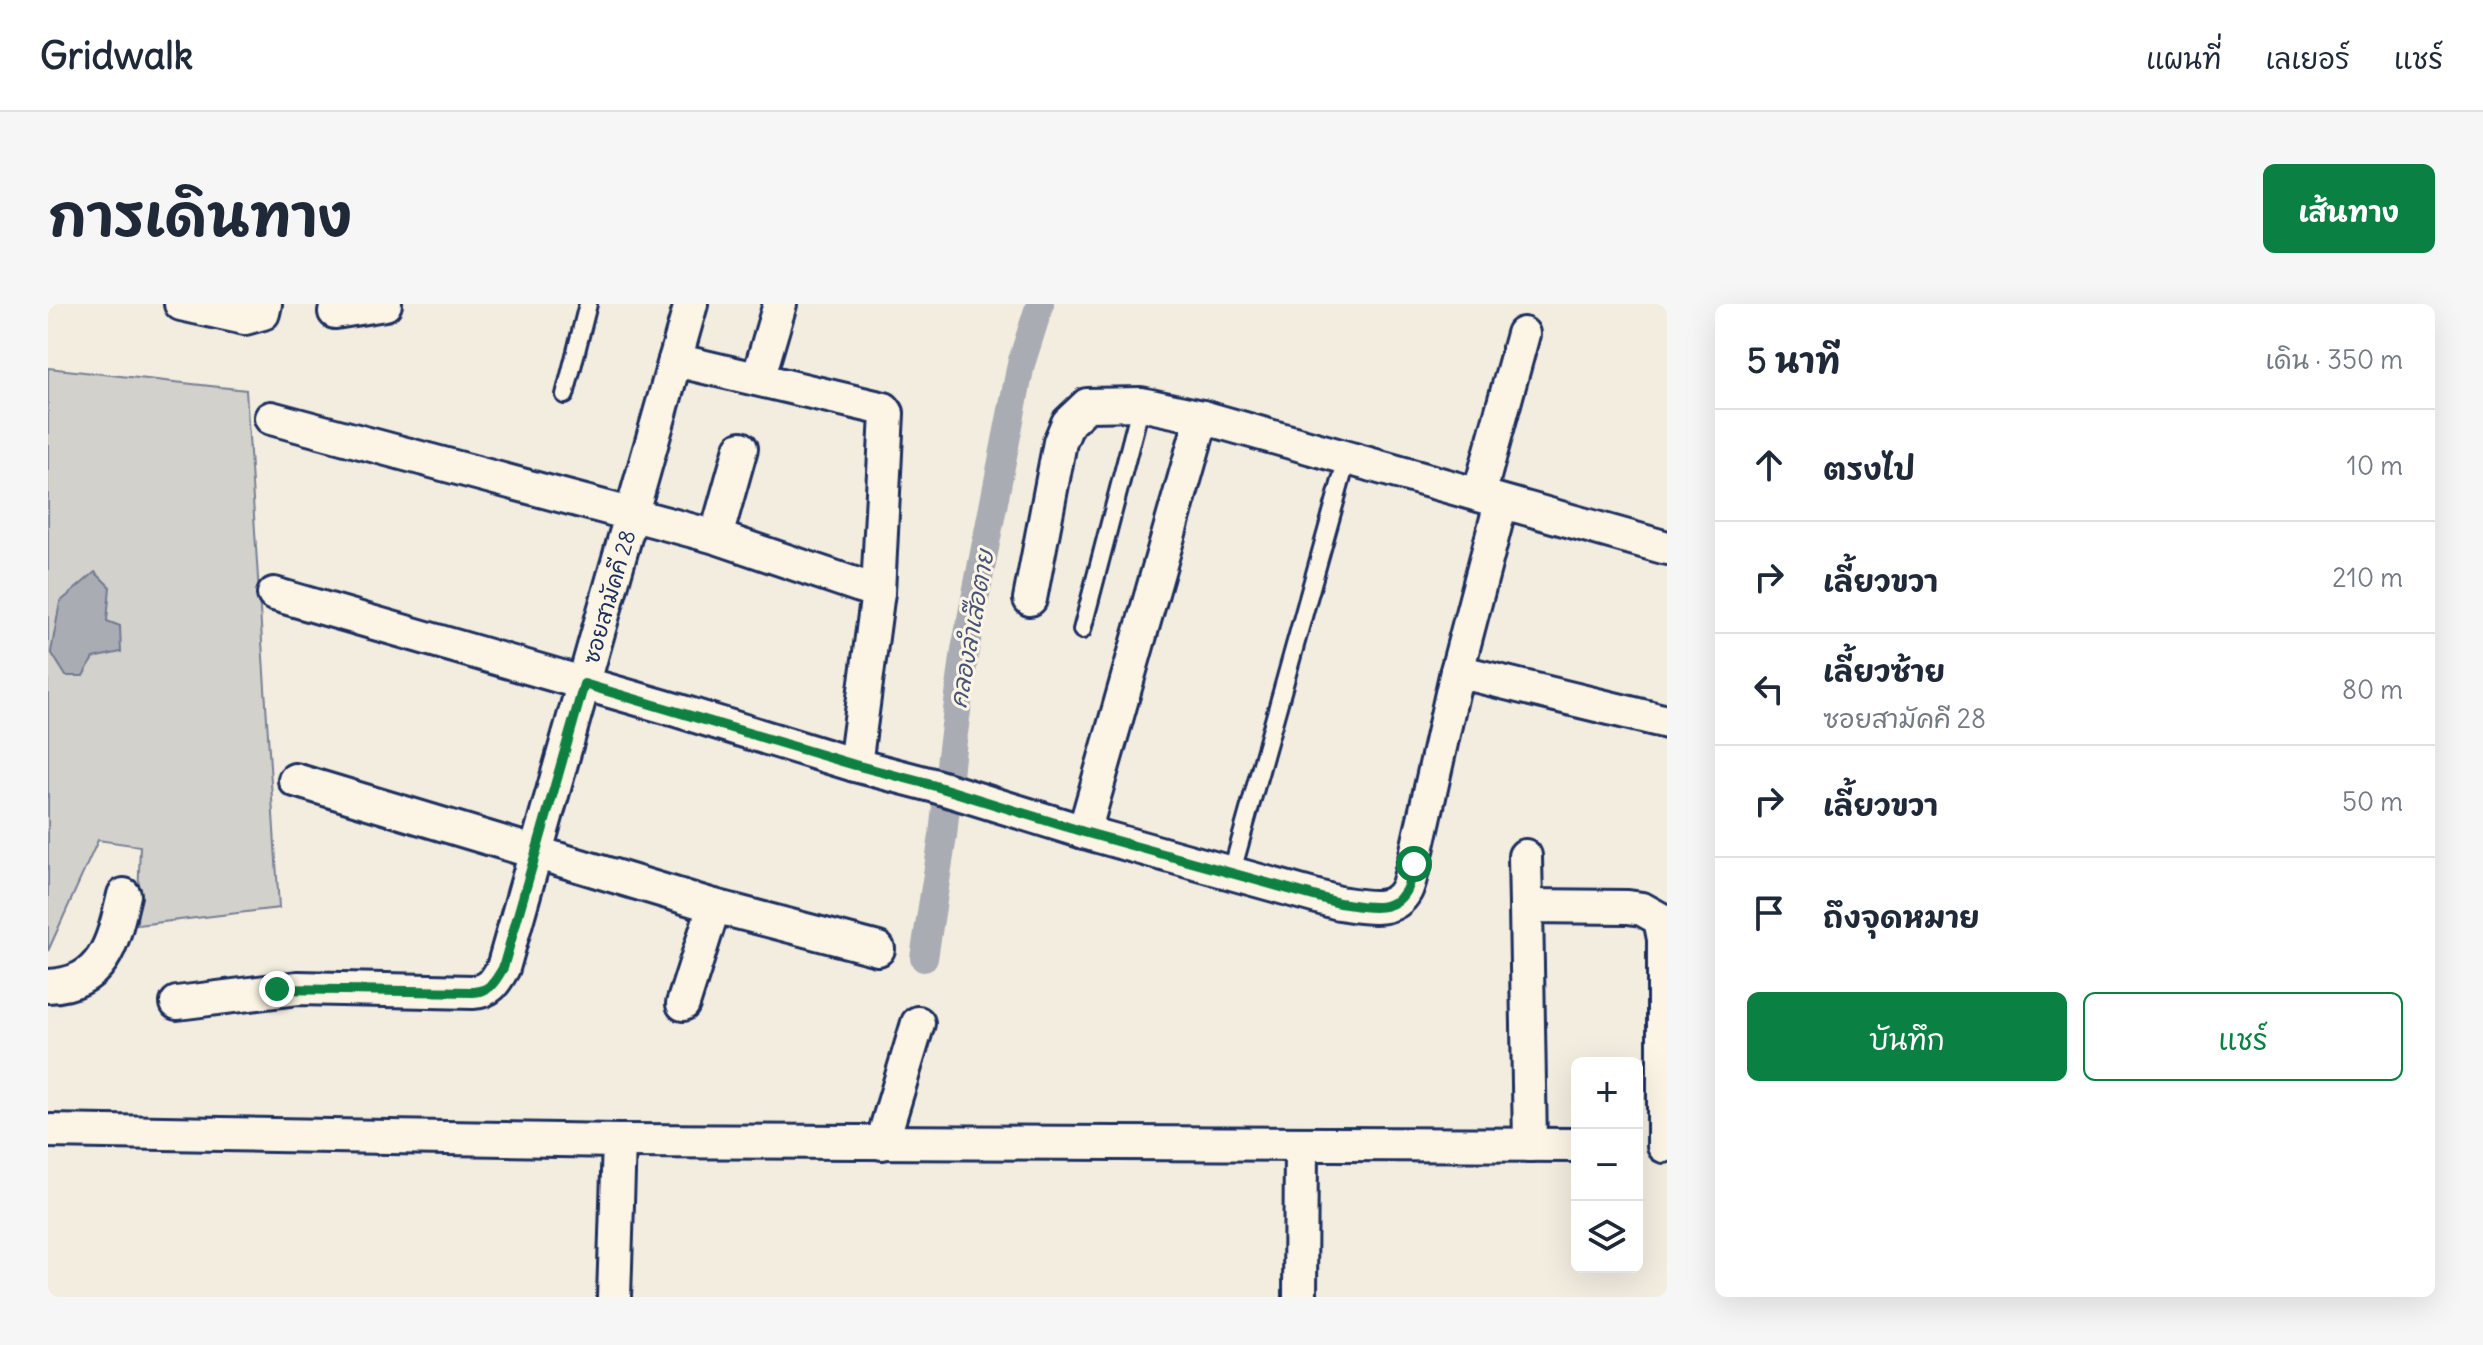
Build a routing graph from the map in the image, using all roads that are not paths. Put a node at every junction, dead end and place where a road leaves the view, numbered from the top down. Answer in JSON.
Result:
{"nodes":[{"id":1,"x":181,"y":304,"type":"edge"},
{"id":2,"x":265,"y":304,"type":"edge"},
{"id":3,"x":385,"y":304,"type":"edge"},
{"id":4,"x":588,"y":304,"type":"edge"},
{"id":5,"x":691,"y":304,"type":"edge"},
{"id":6,"x":780,"y":304,"type":"edge"},
{"id":7,"x":335,"y":312,"type":"dead end"},
{"id":8,"x":1523,"y":334,"type":"dead end"},
{"id":9,"x":675,"y":360,"type":"junction"},
{"id":10,"x":758,"y":379,"type":"junction"},
{"id":11,"x":565,"y":395,"type":"dead end"},
{"id":12,"x":1141,"y":404,"type":"junction"},
{"id":13,"x":1202,"y":417,"type":"junction"},
{"id":14,"x":271,"y":418,"type":"dead end"},
{"id":15,"x":741,"y":448,"type":"dead end"},
{"id":16,"x":1347,"y":459,"type":"junction"},
{"id":17,"x":1490,"y":499,"type":"junction"},
{"id":18,"x":632,"y":514,"type":"junction"},
{"id":19,"x":716,"y":537,"type":"junction"},
{"id":20,"x":1667,"y":548,"type":"edge"},
{"id":21,"x":878,"y":592,"type":"junction"},
{"id":22,"x":274,"y":594,"type":"dead end"},
{"id":23,"x":1030,"y":599,"type":"dead end"},
{"id":24,"x":1082,"y":630,"type":"dead end"},
{"id":25,"x":1457,"y":671,"type":"junction"},
{"id":26,"x":584,"y":684,"type":"junction"},
{"id":27,"x":1667,"y":722,"type":"edge"},
{"id":28,"x":855,"y":765,"type":"junction"},
{"id":29,"x":295,"y":780,"type":"dead end"},
{"id":30,"x":1084,"y":832,"type":"junction"},
{"id":31,"x":536,"y":854,"type":"junction"},
{"id":32,"x":1525,"y":856,"type":"dead end"},
{"id":33,"x":1232,"y":871,"type":"junction"},
{"id":34,"x":124,"y":895,"type":"dead end"},
{"id":35,"x":714,"y":906,"type":"junction"},
{"id":36,"x":1526,"y":906,"type":"junction"},
{"id":37,"x":878,"y":949,"type":"dead end"},
{"id":38,"x":48,"y":986,"type":"edge"},
{"id":39,"x":177,"y":1003,"type":"dead end"},
{"id":40,"x":683,"y":1004,"type":"dead end"},
{"id":41,"x":918,"y":1023,"type":"dead end"},
{"id":42,"x":48,"y":1131,"type":"edge"},
{"id":43,"x":619,"y":1141,"type":"junction"},
{"id":44,"x":882,"y":1143,"type":"junction"},
{"id":45,"x":1530,"y":1145,"type":"junction"},
{"id":46,"x":1571,"y":1145,"type":"edge"},
{"id":47,"x":1301,"y":1146,"type":"junction"},
{"id":48,"x":1656,"y":1146,"type":"edge"},
{"id":49,"x":614,"y":1297,"type":"edge"},
{"id":50,"x":1300,"y":1297,"type":"edge"}],
"edges":[{"from":1,"to":2,"type":"street"},
{"from":3,"to":7,"type":"street"},
{"from":4,"to":11,"type":"lane"},
{"from":5,"to":9,"type":"street","name":"ซอยสามัคคี 28"},
{"from":6,"to":10,"type":"street"},
{"from":8,"to":17,"type":"street"},
{"from":9,"to":10,"type":"street"},
{"from":9,"to":18,"type":"street","name":"ซอยสามัคคี 28"},
{"from":10,"to":21,"type":"street"},
{"from":12,"to":13,"type":"street"},
{"from":12,"to":23,"type":"street"},
{"from":12,"to":24,"type":"lane"},
{"from":13,"to":16,"type":"street"},
{"from":13,"to":30,"type":"street"},
{"from":14,"to":18,"type":"street"},
{"from":15,"to":19,"type":"street"},
{"from":16,"to":17,"type":"street"},
{"from":16,"to":33,"type":"lane"},
{"from":17,"to":20,"type":"street"},
{"from":17,"to":25,"type":"street"},
{"from":18,"to":19,"type":"street"},
{"from":18,"to":26,"type":"street","name":"ซอยสามัคคี 28"},
{"from":19,"to":21,"type":"street"},
{"from":21,"to":28,"type":"street"},
{"from":22,"to":26,"type":"street"},
{"from":25,"to":27,"type":"street"},
{"from":25,"to":33,"type":"street"},
{"from":26,"to":28,"type":"street"},
{"from":26,"to":31,"type":"street","name":"ซอยสามัคคี 28"},
{"from":28,"to":30,"type":"street"},
{"from":29,"to":31,"type":"street"},
{"from":30,"to":33,"type":"street"},
{"from":31,"to":35,"type":"street"},
{"from":31,"to":39,"type":"street","name":"ซอยสามัคคี 28"},
{"from":32,"to":36,"type":"street"},
{"from":34,"to":38,"type":"street"},
{"from":35,"to":37,"type":"street"},
{"from":35,"to":40,"type":"street"},
{"from":36,"to":45,"type":"street"},
{"from":36,"to":48,"type":"street"},
{"from":41,"to":44,"type":"street"},
{"from":42,"to":43,"type":"street"},
{"from":43,"to":44,"type":"street"},
{"from":43,"to":49,"type":"street"},
{"from":44,"to":47,"type":"street"},
{"from":45,"to":46,"type":"street"},
{"from":45,"to":47,"type":"street"},
{"from":47,"to":50,"type":"street"}]}
